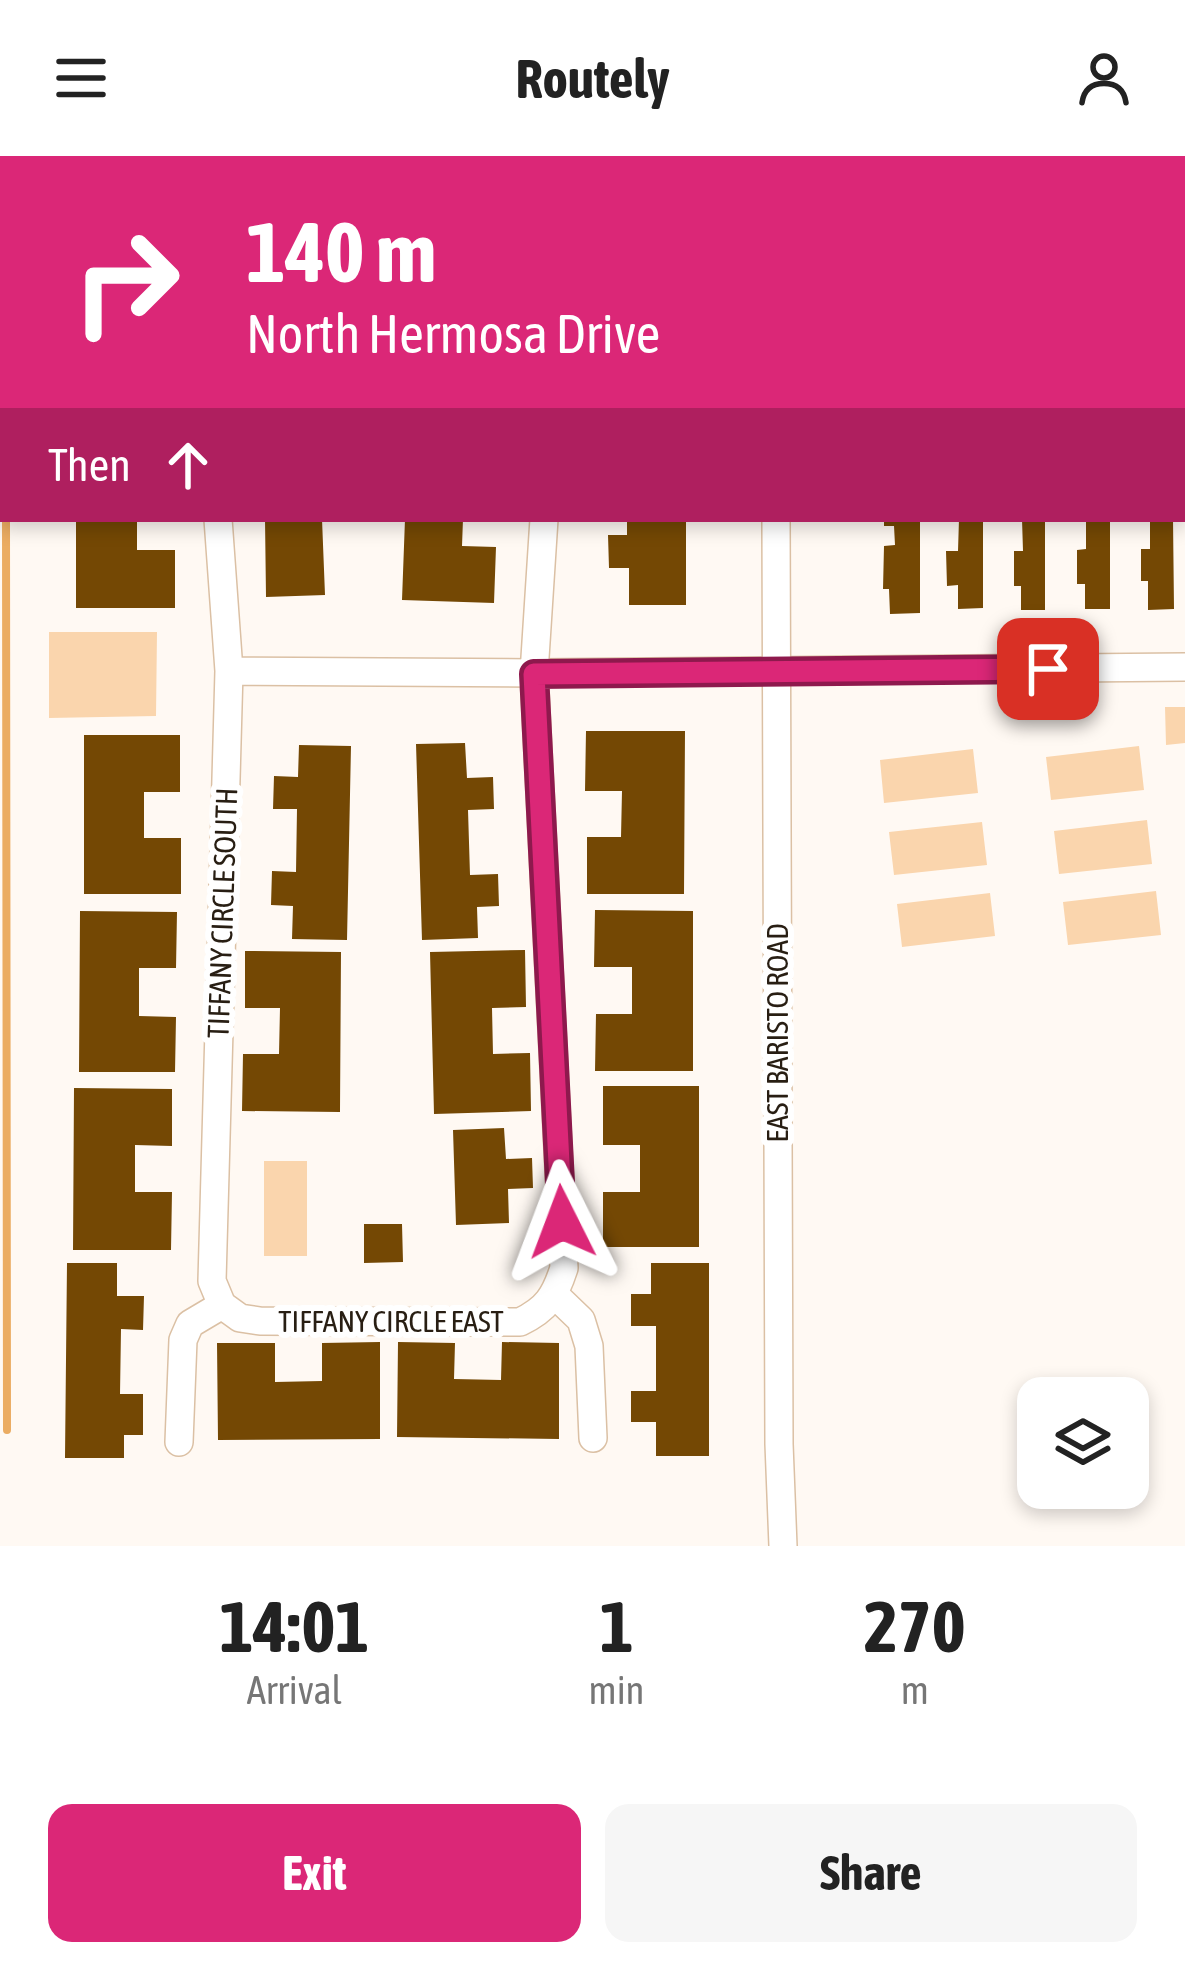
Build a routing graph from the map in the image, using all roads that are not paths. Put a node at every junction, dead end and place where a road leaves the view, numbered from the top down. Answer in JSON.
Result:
{"nodes":[{"id":1,"x":218,"y":522,"type":"edge"},
{"id":2,"x":544,"y":522,"type":"edge"},
{"id":3,"x":776,"y":522,"type":"edge"},
{"id":4,"x":1185,"y":667,"type":"edge"},
{"id":5,"x":229,"y":671,"type":"junction"},
{"id":6,"x":776,"y":672,"type":"junction"},
{"id":7,"x":534,"y":674,"type":"junction"},
{"id":8,"x":556,"y":1295,"type":"junction"},
{"id":9,"x":222,"y":1305,"type":"junction"},
{"id":10,"x":593,"y":1438,"type":"dead end"},
{"id":11,"x":178,"y":1442,"type":"dead end"},
{"id":12,"x":783,"y":1546,"type":"edge"}],
"edges":[{"from":1,"to":5,"type":"street","name":"TIFFANY CIRCLE SOUTH"},
{"from":2,"to":7,"type":"street"},
{"from":3,"to":6,"type":"street","name":"EAST BARISTO ROAD"},
{"from":4,"to":6,"type":"street"},
{"from":5,"to":7,"type":"street"},
{"from":5,"to":9,"type":"street","name":"TIFFANY CIRCLE SOUTH"},
{"from":6,"to":7,"type":"street"},
{"from":6,"to":12,"type":"street","name":"EAST BARISTO ROAD"},
{"from":7,"to":8,"type":"street"},
{"from":8,"to":9,"type":"street","name":"TIFFANY CIRCLE EAST"},
{"from":8,"to":10,"type":"street"},
{"from":9,"to":11,"type":"street"}]}
